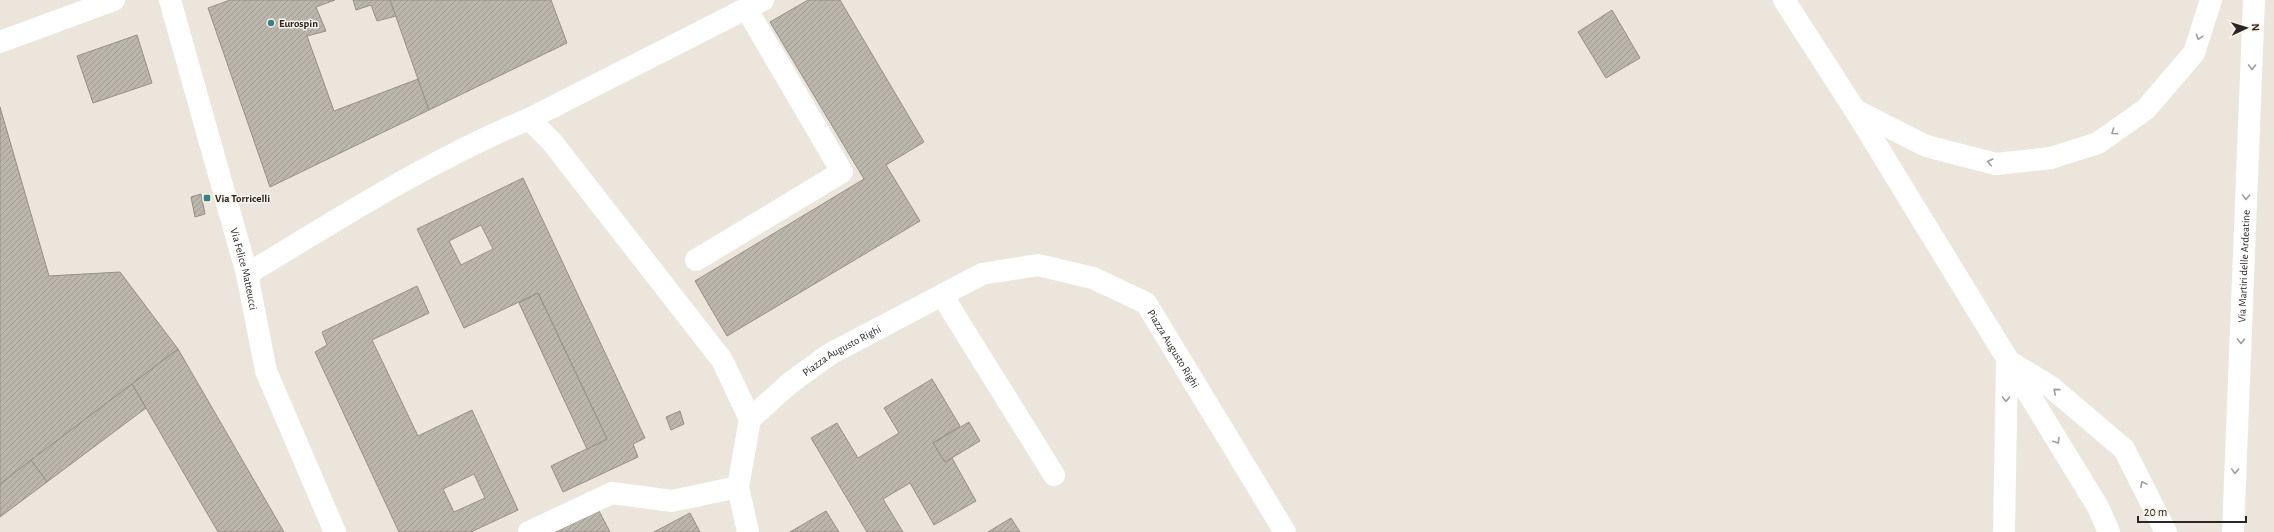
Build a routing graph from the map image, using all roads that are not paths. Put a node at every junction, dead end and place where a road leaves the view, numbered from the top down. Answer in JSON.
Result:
{"nodes":[{"id":1,"x":114,"y":0,"type":"edge"},
{"id":2,"x":170,"y":0,"type":"edge"},
{"id":3,"x":1784,"y":0,"type":"edge"},
{"id":4,"x":2211,"y":0,"type":"edge"},
{"id":5,"x":2254,"y":0,"type":"edge"},
{"id":6,"x":754,"y":4,"type":"edge"},
{"id":7,"x":0,"y":42,"type":"edge"},
{"id":8,"x":1855,"y":110,"type":"junction"},
{"id":9,"x":529,"y":118,"type":"junction"},
{"id":10,"x":696,"y":260,"type":"dead end"},
{"id":11,"x":247,"y":274,"type":"junction"},
{"id":12,"x":942,"y":295,"type":"junction"},
{"id":13,"x":2007,"y":360,"type":"junction"},
{"id":14,"x":750,"y":419,"type":"junction"},
{"id":15,"x":1054,"y":475,"type":"dead end"},
{"id":16,"x":738,"y":487,"type":"junction"},
{"id":17,"x":335,"y":532,"type":"edge"},
{"id":18,"x":529,"y":532,"type":"edge"},
{"id":19,"x":748,"y":532,"type":"edge"},
{"id":20,"x":1285,"y":532,"type":"edge"},
{"id":21,"x":2004,"y":532,"type":"edge"},
{"id":22,"x":2109,"y":532,"type":"edge"},
{"id":23,"x":2166,"y":532,"type":"edge"},
{"id":24,"x":2233,"y":532,"type":"edge"}],
"edges":[{"from":1,"to":7,"type":"street"},
{"from":2,"to":11,"type":"street","name":"Via Felice Matteucci"},
{"from":3,"to":8,"type":"street"},
{"from":4,"to":8,"type":"street","one_way":true},
{"from":5,"to":24,"type":"street","name":"Via Martiri delle Ardeatine","one_way":true},
{"from":6,"to":9,"type":"street"},
{"from":6,"to":10,"type":"street"},
{"from":8,"to":13,"type":"street"},
{"from":9,"to":11,"type":"street"},
{"from":9,"to":14,"type":"street"},
{"from":11,"to":17,"type":"street","name":"Via Felice Matteucci"},
{"from":12,"to":14,"type":"street","name":"Piazza Augusto Righi"},
{"from":12,"to":15,"type":"street"},
{"from":12,"to":20,"type":"street","name":"Piazza Augusto Righi"},
{"from":13,"to":21,"type":"street","one_way":true},
{"from":13,"to":22,"type":"street","one_way":true},
{"from":23,"to":13,"type":"street","one_way":true},
{"from":14,"to":16,"type":"street"},
{"from":16,"to":18,"type":"street"},
{"from":16,"to":19,"type":"street"}]}
